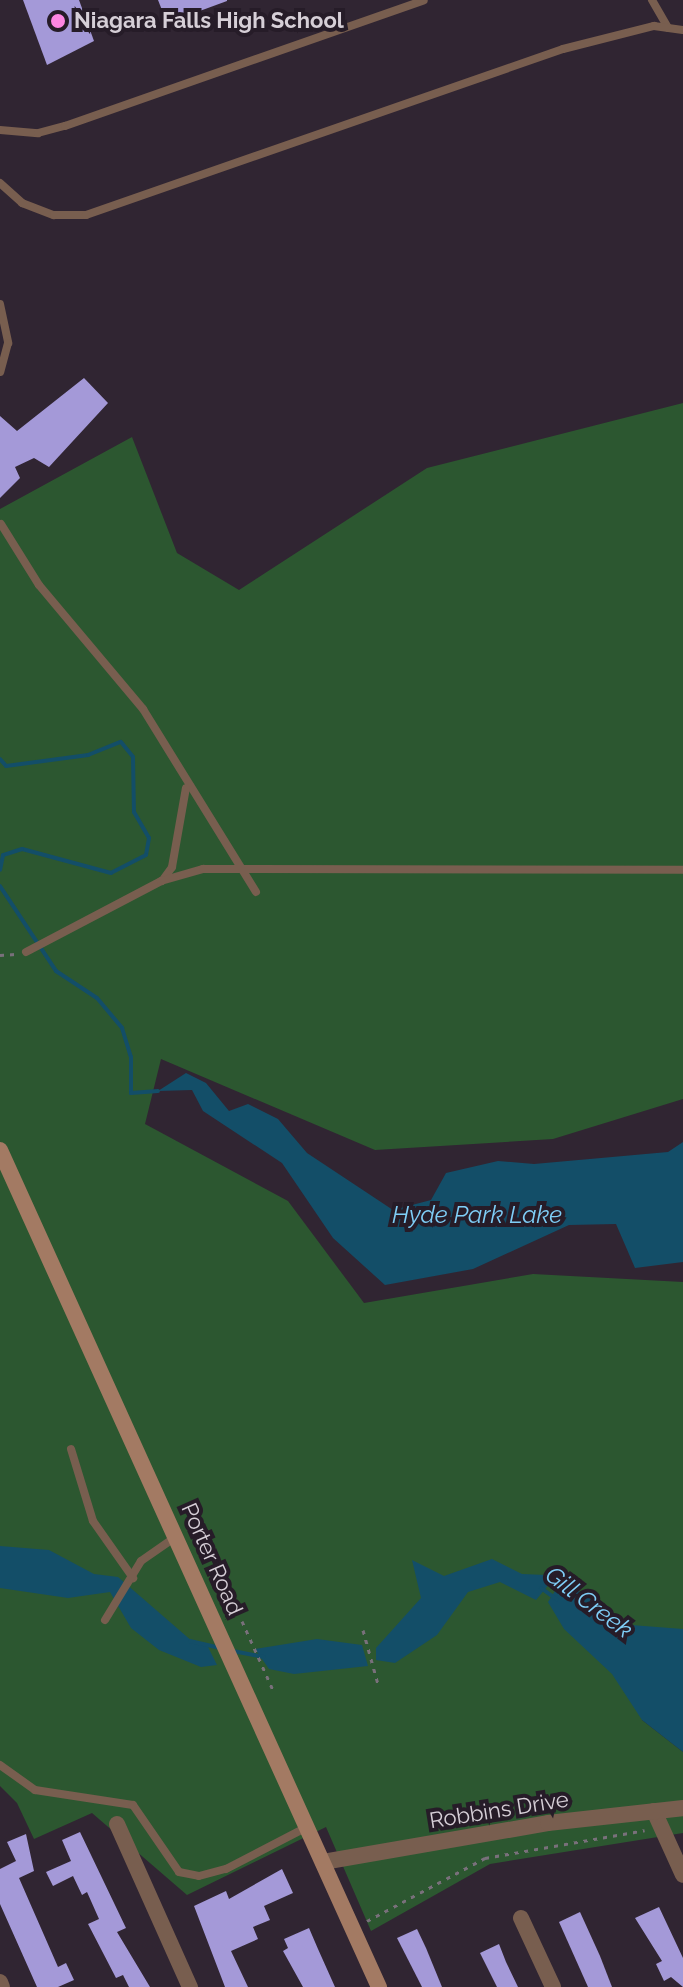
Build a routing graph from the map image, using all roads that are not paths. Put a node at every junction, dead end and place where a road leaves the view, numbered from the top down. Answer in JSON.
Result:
{"nodes":[{"id":1,"x":424,"y":0,"type":"edge"},
{"id":2,"x":652,"y":0,"type":"edge"},
{"id":3,"x":668,"y":28,"type":"junction"},
{"id":4,"x":683,"y":30,"type":"edge"},
{"id":5,"x":0,"y":130,"type":"edge"},
{"id":6,"x":0,"y":183,"type":"edge"},
{"id":7,"x":0,"y":304,"type":"edge"},
{"id":8,"x":0,"y":372,"type":"edge"},
{"id":9,"x":1,"y":524,"type":"edge"},
{"id":10,"x":186,"y":788,"type":"junction"},
{"id":11,"x":237,"y":867,"type":"junction"},
{"id":12,"x":683,"y":870,"type":"edge"},
{"id":13,"x":161,"y":881,"type":"junction"},
{"id":14,"x":256,"y":892,"type":"dead end"},
{"id":15,"x":26,"y":952,"type":"road end"},
{"id":16,"x":0,"y":1150,"type":"edge"},
{"id":17,"x":71,"y":1449,"type":"dead end"},
{"id":18,"x":177,"y":1536,"type":"junction"},
{"id":19,"x":133,"y":1578,"type":"junction"},
{"id":20,"x":105,"y":1620,"type":"dead end"},
{"id":21,"x":0,"y":1765,"type":"edge"},
{"id":22,"x":683,"y":1808,"type":"edge"},
{"id":23,"x":654,"y":1811,"type":"junction"},
{"id":24,"x":117,"y":1824,"type":"dead end"},
{"id":25,"x":307,"y":1827,"type":"junction"},
{"id":26,"x":323,"y":1862,"type":"junction"},
{"id":27,"x":683,"y":1875,"type":"edge"},
{"id":28,"x":521,"y":1918,"type":"dead end"},
{"id":29,"x":190,"y":1987,"type":"edge"},
{"id":30,"x":379,"y":1987,"type":"edge"},
{"id":31,"x":553,"y":1987,"type":"edge"}],
"edges":[{"from":1,"to":5,"type":"lane"},
{"from":2,"to":3,"type":"lane"},
{"from":3,"to":4,"type":"lane"},
{"from":3,"to":6,"type":"lane"},
{"from":7,"to":8,"type":"lane"},
{"from":9,"to":10,"type":"lane"},
{"from":10,"to":11,"type":"lane"},
{"from":10,"to":13,"type":"lane"},
{"from":11,"to":12,"type":"lane"},
{"from":11,"to":13,"type":"lane"},
{"from":11,"to":14,"type":"lane"},
{"from":13,"to":15,"type":"lane"},
{"from":16,"to":18,"type":"main road","name":"Porter Road"},
{"from":17,"to":19,"type":"lane"},
{"from":18,"to":19,"type":"lane"},
{"from":18,"to":25,"type":"main road","name":"Porter Road"},
{"from":19,"to":20,"type":"lane"},
{"from":21,"to":25,"type":"lane"},
{"from":22,"to":23,"type":"street","name":"Robbins Drive"},
{"from":23,"to":26,"type":"street","name":"Robbins Drive"},
{"from":23,"to":27,"type":"street"},
{"from":24,"to":29,"type":"street"},
{"from":25,"to":26,"type":"main road","name":"Porter Road"},
{"from":26,"to":30,"type":"main road","name":"Porter Road"},
{"from":28,"to":31,"type":"street"}]}
